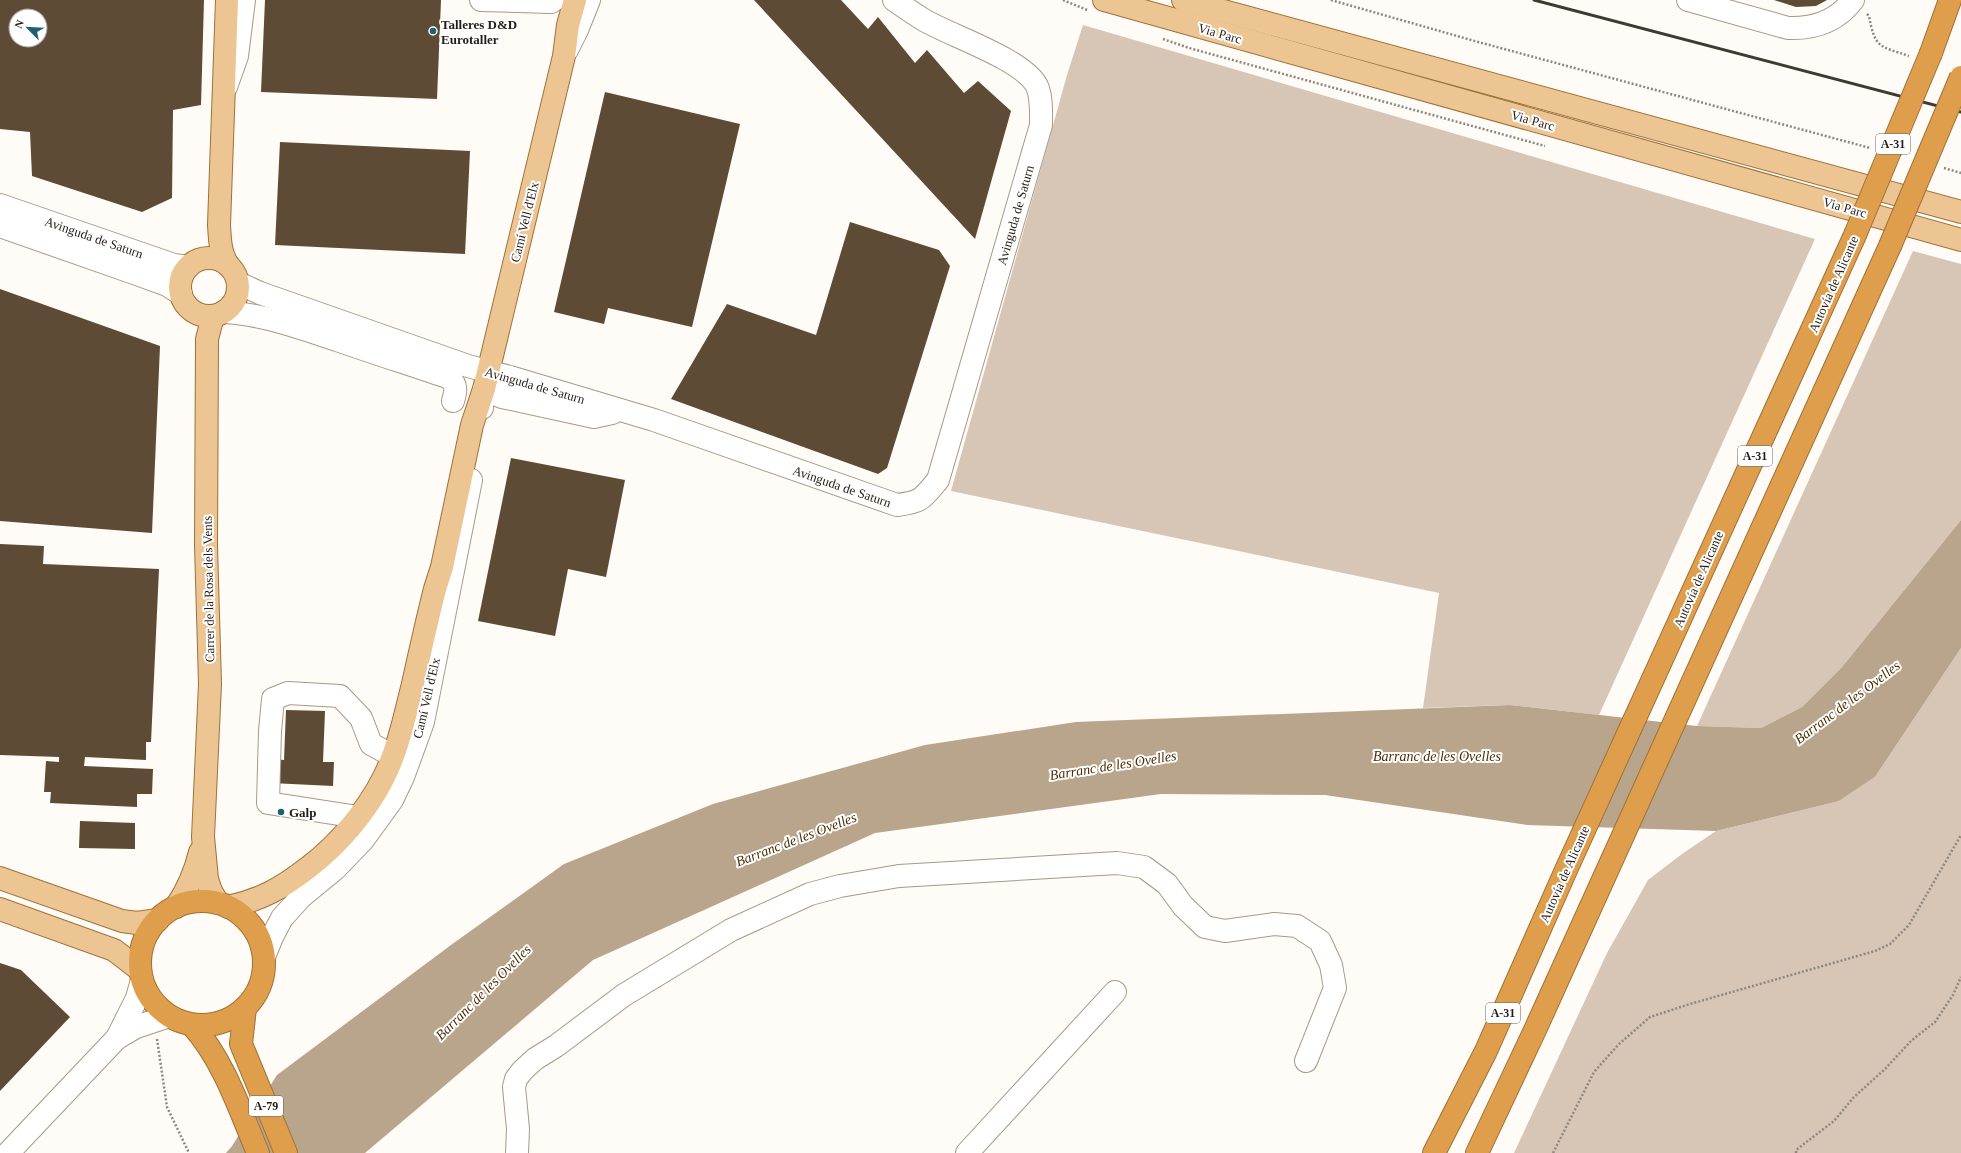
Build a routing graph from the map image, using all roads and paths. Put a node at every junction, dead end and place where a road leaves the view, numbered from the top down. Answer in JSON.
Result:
{"nodes":[{"id":1,"x":227,"y":0,"type":"edge"},
{"id":2,"x":244,"y":0,"type":"edge"},
{"id":3,"x":481,"y":0,"type":"edge"},
{"id":4,"x":554,"y":0,"type":"edge"},
{"id":5,"x":575,"y":0,"type":"edge"},
{"id":6,"x":589,"y":0,"type":"edge"},
{"id":7,"x":894,"y":0,"type":"edge"},
{"id":8,"x":1104,"y":0,"type":"edge"},
{"id":9,"x":1183,"y":0,"type":"edge"},
{"id":10,"x":1331,"y":0,"type":"edge"},
{"id":11,"x":1688,"y":0,"type":"edge"},
{"id":12,"x":1853,"y":0,"type":"edge"},
{"id":13,"x":1950,"y":0,"type":"edge"},
{"id":14,"x":1898,"y":52,"type":"dead end"},
{"id":15,"x":564,"y":55,"type":"junction"},
{"id":16,"x":1961,"y":77,"type":"edge"},
{"id":17,"x":224,"y":92,"type":"junction"},
{"id":18,"x":1876,"y":150,"type":"dead end"},
{"id":19,"x":1938,"y":167,"type":"dead end"},
{"id":20,"x":1961,"y":173,"type":"edge"},
{"id":21,"x":0,"y":205,"type":"edge"},
{"id":22,"x":1961,"y":212,"type":"edge"},
{"id":23,"x":0,"y":226,"type":"edge"},
{"id":24,"x":1961,"y":240,"type":"edge"},
{"id":25,"x":188,"y":267,"type":"junction"},
{"id":26,"x":233,"y":274,"type":"junction"},
{"id":27,"x":181,"y":294,"type":"junction"},
{"id":28,"x":212,"y":314,"type":"junction"},
{"id":29,"x":325,"y":325,"type":"junction"},
{"id":30,"x":486,"y":380,"type":"junction"},
{"id":31,"x":454,"y":400,"type":"dead end"},
{"id":32,"x":393,"y":756,"type":"junction"},
{"id":33,"x":358,"y":817,"type":"junction"},
{"id":34,"x":1961,"y":835,"type":"edge"},
{"id":35,"x":204,"y":837,"type":"junction"},
{"id":36,"x":0,"y":878,"type":"edge"},
{"id":37,"x":223,"y":905,"type":"junction"},
{"id":38,"x":176,"y":907,"type":"junction"},
{"id":39,"x":0,"y":909,"type":"edge"},
{"id":40,"x":158,"y":920,"type":"junction"},
{"id":41,"x":264,"y":957,"type":"junction"},
{"id":42,"x":141,"y":975,"type":"junction"},
{"id":43,"x":1961,"y":977,"type":"edge"},
{"id":44,"x":1115,"y":992,"type":"dead end"},
{"id":45,"x":245,"y":1008,"type":"junction"},
{"id":46,"x":180,"y":1020,"type":"junction"},
{"id":47,"x":117,"y":1038,"type":"junction"},
{"id":48,"x":1306,"y":1061,"type":"dead end"},
{"id":49,"x":8,"y":1153,"type":"edge"},
{"id":50,"x":189,"y":1153,"type":"edge"},
{"id":51,"x":258,"y":1153,"type":"edge"},
{"id":52,"x":286,"y":1153,"type":"edge"},
{"id":53,"x":517,"y":1153,"type":"edge"},
{"id":54,"x":967,"y":1153,"type":"edge"},
{"id":55,"x":1434,"y":1153,"type":"edge"},
{"id":56,"x":1477,"y":1153,"type":"edge"},
{"id":57,"x":1553,"y":1153,"type":"edge"},
{"id":58,"x":1796,"y":1153,"type":"edge"}],
"edges":[{"from":1,"to":17,"type":"main road"},
{"from":2,"to":17,"type":"street"},
{"from":3,"to":4,"type":"street"},
{"from":5,"to":15,"type":"main road","name":"Camí Vell d'Elx"},
{"from":6,"to":15,"type":"street","name":"Camí Vell d'Elx"},
{"from":7,"to":30,"type":"street","name":"Avinguda de Saturn"},
{"from":8,"to":24,"type":"main road","name":"Via Parc"},
{"from":9,"to":22,"type":"main road","name":"Via Parc"},
{"from":10,"to":18,"type":"path"},
{"from":11,"to":12,"type":"street"},
{"from":12,"to":14,"type":"path"},
{"from":13,"to":55,"type":"highway","name":"Autovía de Alicante","number":"A-31","bridge":true},
{"from":15,"to":30,"type":"main road","name":"Camí Vell d'Elx"},
{"from":16,"to":56,"type":"highway","number":"A-31","bridge":true},
{"from":17,"to":26,"type":"main road"},
{"from":19,"to":20,"type":"path"},
{"from":21,"to":25,"type":"street","name":"Avinguda de Saturn"},
{"from":23,"to":27,"type":"street","name":"Avinguda de Saturn"},
{"from":25,"to":26,"type":"main road"},
{"from":25,"to":27,"type":"main road"},
{"from":26,"to":28,"type":"main road"},
{"from":26,"to":29,"type":"street","name":"Avinguda de Saturn"},
{"from":27,"to":28,"type":"main road"},
{"from":28,"to":29,"type":"street","name":"Avinguda de Saturn"},
{"from":28,"to":35,"type":"main road","name":"Carrer de la Rosa dels Vents"},
{"from":29,"to":30,"type":"street","name":"Avinguda de Saturn"},
{"from":29,"to":31,"type":"street","name":"Avinguda de Saturn"},
{"from":30,"to":32,"type":"main road","name":"Camí Vell d'Elx"},
{"from":30,"to":41,"type":"street","name":"Camí Vell d'Elx"},
{"from":32,"to":33,"type":"main road","name":"Camí Vell d'Elx"},
{"from":32,"to":33,"type":"street"},
{"from":33,"to":37,"type":"main road","name":"Camí Vell d'Elx"},
{"from":34,"to":57,"type":"path"},
{"from":35,"to":37,"type":"main road","name":"Carrer de la Rosa dels Vents"},
{"from":35,"to":38,"type":"main road","name":"Carrer de la Rosa dels Vents"},
{"from":36,"to":40,"type":"main road"},
{"from":37,"to":38,"type":"highway"},
{"from":37,"to":41,"type":"highway"},
{"from":38,"to":40,"type":"highway"},
{"from":39,"to":42,"type":"main road"},
{"from":40,"to":42,"type":"highway"},
{"from":41,"to":45,"type":"highway"},
{"from":42,"to":46,"type":"highway"},
{"from":42,"to":47,"type":"street"},
{"from":43,"to":58,"type":"path"},
{"from":44,"to":54,"type":"street"},
{"from":45,"to":46,"type":"highway"},
{"from":45,"to":52,"type":"highway","number":"A-79"},
{"from":46,"to":47,"type":"street"},
{"from":46,"to":50,"type":"path"},
{"from":46,"to":51,"type":"highway","number":"A-79"},
{"from":47,"to":49,"type":"street"},
{"from":48,"to":53,"type":"street"}]}
